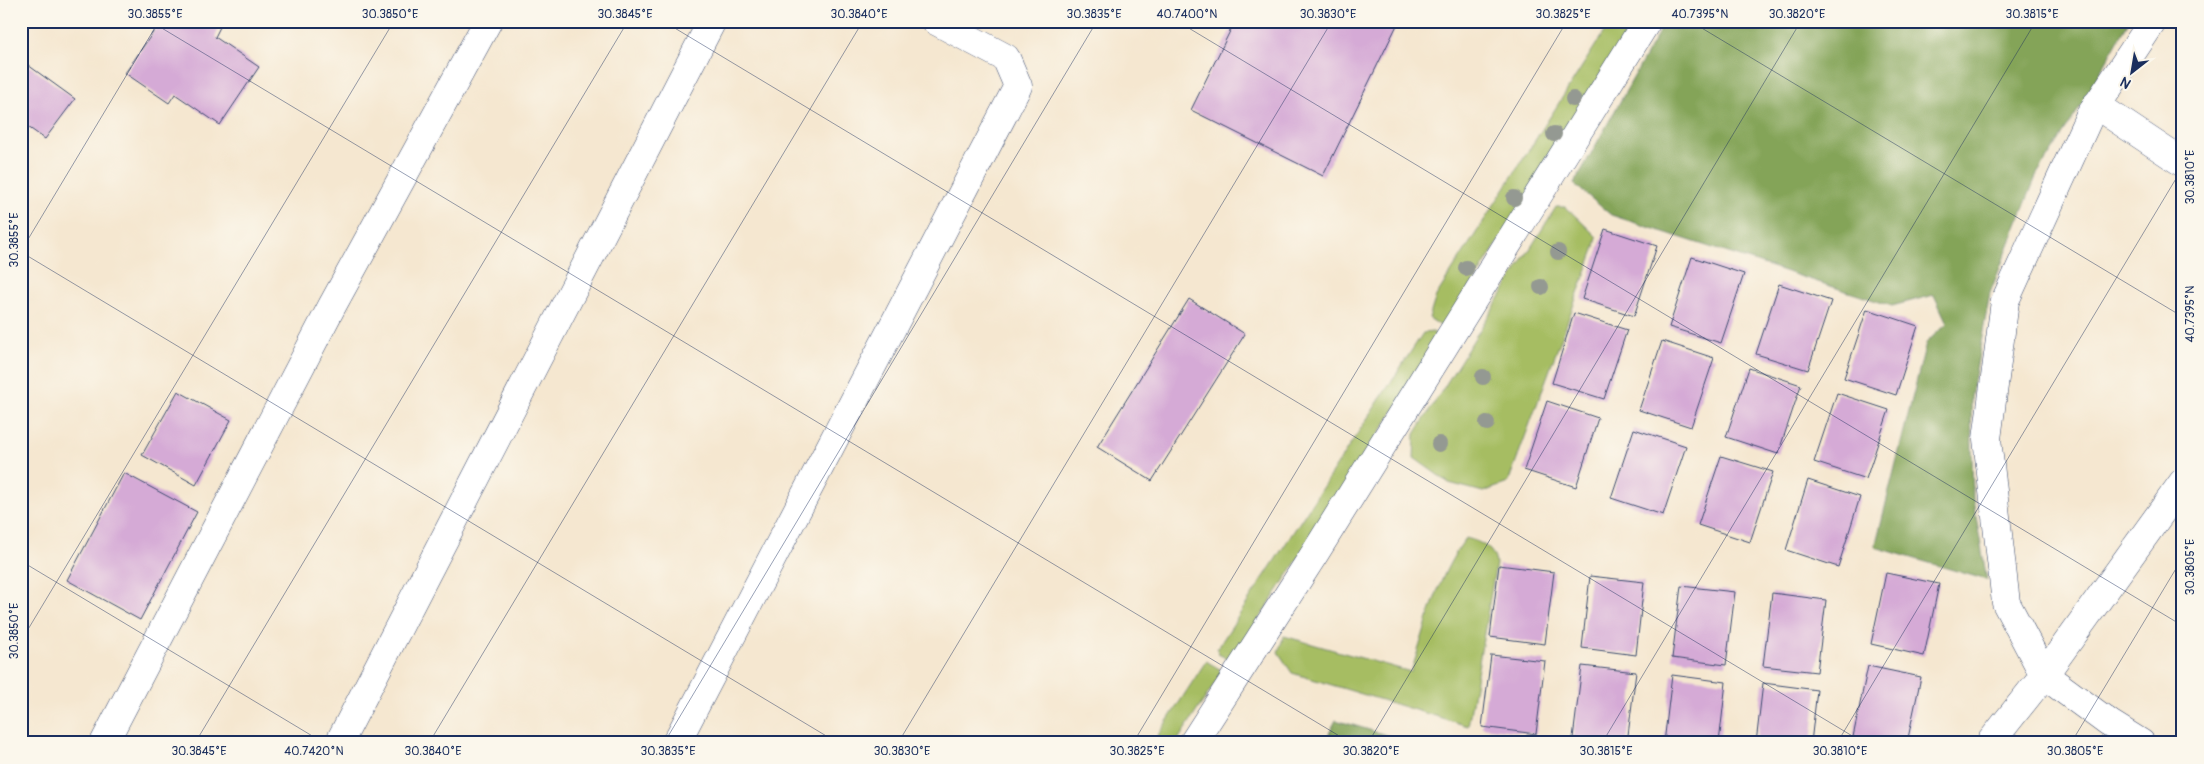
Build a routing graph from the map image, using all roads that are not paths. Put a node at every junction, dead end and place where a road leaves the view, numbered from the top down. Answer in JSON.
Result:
{"nodes":[{"id":1,"x":488,"y":21,"type":"edge"},
{"id":2,"x":712,"y":21,"type":"edge"},
{"id":3,"x":936,"y":21,"type":"edge"},
{"id":4,"x":1647,"y":21,"type":"edge"},
{"id":5,"x":2153,"y":21,"type":"edge"},
{"id":6,"x":2096,"y":105,"type":"junction"},
{"id":7,"x":2183,"y":163,"type":"edge"},
{"id":8,"x":2183,"y":482,"type":"edge"},
{"id":9,"x":2044,"y":675,"type":"junction"},
{"id":10,"x":104,"y":743,"type":"edge"},
{"id":11,"x":339,"y":743,"type":"edge"},
{"id":12,"x":676,"y":743,"type":"edge"},
{"id":13,"x":1193,"y":743,"type":"edge"},
{"id":14,"x":1990,"y":743,"type":"edge"},
{"id":15,"x":2141,"y":743,"type":"edge"}],
"edges":[{"from":1,"to":10,"type":"street"},
{"from":2,"to":11,"type":"street"},
{"from":3,"to":12,"type":"street"},
{"from":4,"to":13,"type":"street"},
{"from":5,"to":6,"type":"street"},
{"from":6,"to":7,"type":"street"},
{"from":6,"to":9,"type":"street"},
{"from":8,"to":9,"type":"street"},
{"from":9,"to":14,"type":"street"},
{"from":9,"to":15,"type":"street"}]}
